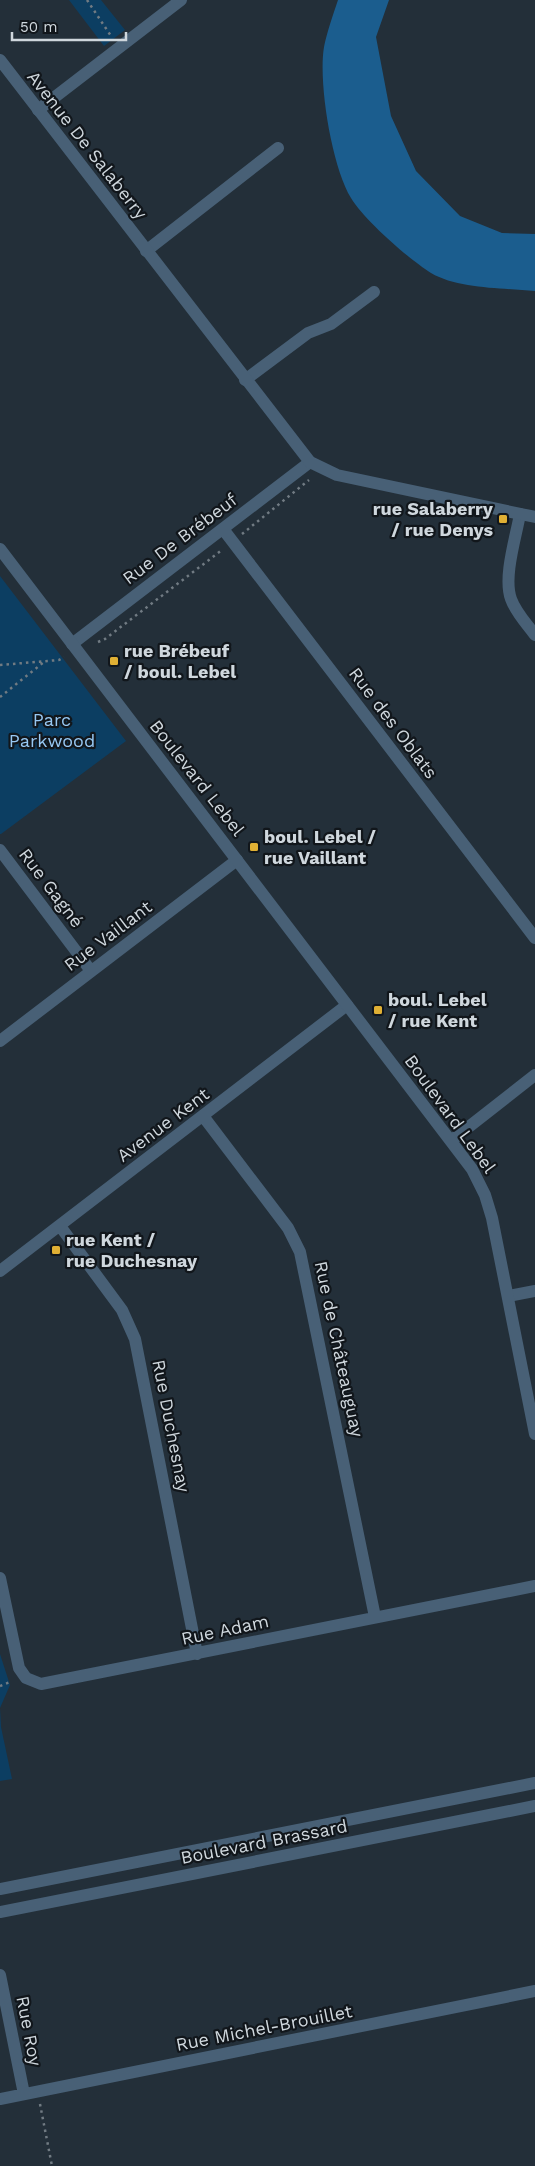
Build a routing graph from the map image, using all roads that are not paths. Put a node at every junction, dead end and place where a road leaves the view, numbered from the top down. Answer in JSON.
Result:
{"nodes":[{"id":1,"x":181,"y":0,"type":"edge"},
{"id":2,"x":0,"y":60,"type":"edge"},
{"id":3,"x":38,"y":110,"type":"junction"},
{"id":4,"x":278,"y":148,"type":"dead end"},
{"id":5,"x":146,"y":251,"type":"junction"},
{"id":6,"x":374,"y":292,"type":"dead end"},
{"id":7,"x":246,"y":380,"type":"junction"},
{"id":8,"x":310,"y":462,"type":"junction"},
{"id":9,"x":520,"y":514,"type":"junction"},
{"id":10,"x":535,"y":517,"type":"edge"},
{"id":11,"x":223,"y":529,"type":"junction"},
{"id":12,"x":0,"y":549,"type":"edge"},
{"id":13,"x":535,"y":635,"type":"edge"},
{"id":14,"x":72,"y":644,"type":"junction"},
{"id":15,"x":0,"y":850,"type":"edge"},
{"id":16,"x":237,"y":860,"type":"junction"},
{"id":17,"x":535,"y":938,"type":"edge"},
{"id":18,"x":92,"y":971,"type":"junction"},
{"id":19,"x":347,"y":1005,"type":"junction"},
{"id":20,"x":0,"y":1041,"type":"edge"},
{"id":21,"x":535,"y":1075,"type":"edge"},
{"id":22,"x":203,"y":1116,"type":"junction"},
{"id":23,"x":452,"y":1140,"type":"junction"},
{"id":24,"x":60,"y":1226,"type":"junction"},
{"id":25,"x":0,"y":1271,"type":"edge"},
{"id":26,"x":535,"y":1290,"type":"edge"},
{"id":27,"x":508,"y":1296,"type":"junction"},
{"id":28,"x":535,"y":1434,"type":"edge"},
{"id":29,"x":0,"y":1578,"type":"edge"},
{"id":30,"x":535,"y":1586,"type":"edge"},
{"id":31,"x":375,"y":1617,"type":"junction"},
{"id":32,"x":197,"y":1654,"type":"junction"},
{"id":33,"x":535,"y":1783,"type":"edge"},
{"id":34,"x":535,"y":1806,"type":"edge"},
{"id":35,"x":0,"y":1889,"type":"edge"},
{"id":36,"x":0,"y":1912,"type":"edge"},
{"id":37,"x":0,"y":1975,"type":"edge"},
{"id":38,"x":535,"y":1991,"type":"edge"},
{"id":39,"x":24,"y":2094,"type":"junction"},
{"id":40,"x":0,"y":2099,"type":"edge"}],
"edges":[{"from":1,"to":3,"type":"street"},
{"from":2,"to":3,"type":"street","name":"Avenue De Salaberry"},
{"from":3,"to":5,"type":"street","name":"Avenue De Salaberry"},
{"from":4,"to":5,"type":"street"},
{"from":5,"to":7,"type":"street","name":"Avenue De Salaberry"},
{"from":6,"to":7,"type":"street"},
{"from":7,"to":8,"type":"street","name":"Avenue De Salaberry"},
{"from":8,"to":9,"type":"street","name":"Avenue De Salaberry"},
{"from":8,"to":11,"type":"street","name":"Rue De Brébeuf"},
{"from":9,"to":10,"type":"street","name":"Avenue De Salaberry"},
{"from":9,"to":13,"type":"street"},
{"from":11,"to":14,"type":"street","name":"Rue De Brébeuf"},
{"from":11,"to":17,"type":"street","name":"Rue des Oblats"},
{"from":12,"to":14,"type":"street","name":"Boulevard Lebel"},
{"from":14,"to":16,"type":"street","name":"Boulevard Lebel"},
{"from":15,"to":18,"type":"street","name":"Rue Gagné"},
{"from":16,"to":18,"type":"street","name":"Rue Vaillant"},
{"from":16,"to":19,"type":"street","name":"Boulevard Lebel"},
{"from":18,"to":20,"type":"street","name":"Rue Vaillant"},
{"from":19,"to":22,"type":"street","name":"Avenue Kent"},
{"from":19,"to":23,"type":"street","name":"Boulevard Lebel"},
{"from":21,"to":23,"type":"street"},
{"from":22,"to":24,"type":"street","name":"Avenue Kent"},
{"from":22,"to":31,"type":"street","name":"Rue de Châteauguay"},
{"from":23,"to":27,"type":"street","name":"Boulevard Lebel"},
{"from":24,"to":25,"type":"street","name":"Avenue Kent"},
{"from":24,"to":32,"type":"street","name":"Rue Duchesnay"},
{"from":26,"to":27,"type":"street"},
{"from":27,"to":28,"type":"street","name":"Boulevard Lebel"},
{"from":29,"to":32,"type":"street","name":"Rue Adam"},
{"from":30,"to":31,"type":"street","name":"Rue Adam"},
{"from":31,"to":32,"type":"street","name":"Rue Adam"},
{"from":33,"to":35,"type":"street","name":"Boulevard Brassard"},
{"from":34,"to":36,"type":"street","name":"Boulevard Brassard"},
{"from":37,"to":39,"type":"street","name":"Rue Roy"},
{"from":38,"to":39,"type":"street","name":"Rue Michel-Brouillet"},
{"from":39,"to":40,"type":"street","name":"Rue Michel-Brouillet"}]}
